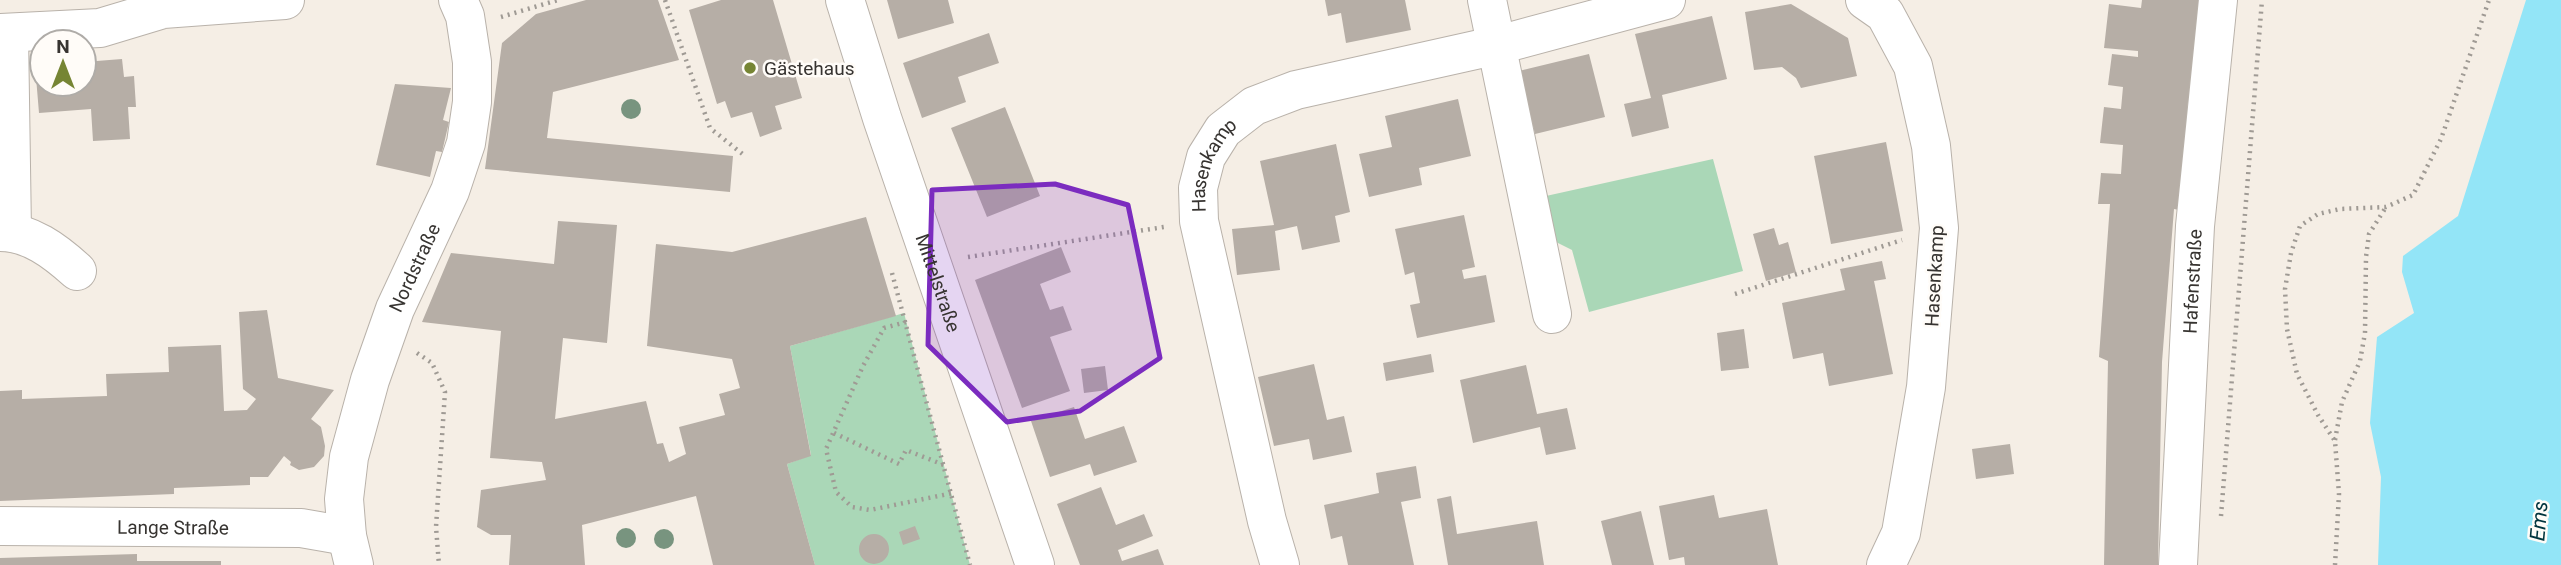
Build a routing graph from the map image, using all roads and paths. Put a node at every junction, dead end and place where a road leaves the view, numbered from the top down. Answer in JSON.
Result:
{"nodes":[{"id":1,"x":285,"y":0,"type":"edge"},
{"id":2,"x":558,"y":0,"type":"edge"},
{"id":3,"x":665,"y":0,"type":"edge"},
{"id":4,"x":845,"y":0,"type":"edge"},
{"id":5,"x":1487,"y":0,"type":"edge"},
{"id":6,"x":1665,"y":0,"type":"edge"},
{"id":7,"x":1866,"y":0,"type":"edge"},
{"id":8,"x":2218,"y":0,"type":"edge"},
{"id":9,"x":2262,"y":0,"type":"edge"},
{"id":10,"x":2489,"y":0,"type":"edge"},
{"id":11,"x":462,"y":8,"type":"edge"},
{"id":12,"x":5,"y":33,"type":"edge"},
{"id":13,"x":1498,"y":45,"type":"junction"},
{"id":14,"x":745,"y":156,"type":"dead end"},
{"id":15,"x":2386,"y":207,"type":"junction"},
{"id":16,"x":1199,"y":221,"type":"junction"},
{"id":17,"x":1939,"y":228,"type":"junction"},
{"id":18,"x":6,"y":232,"type":"edge"},
{"id":19,"x":888,"y":260,"type":"dead end"},
{"id":20,"x":932,"y":266,"type":"junction"},
{"id":21,"x":77,"y":271,"type":"dead end"},
{"id":22,"x":1735,"y":294,"type":"dead end"},
{"id":23,"x":1552,"y":314,"type":"dead end"},
{"id":24,"x":906,"y":322,"type":"junction"},
{"id":25,"x":834,"y":433,"type":"junction"},
{"id":26,"x":2335,"y":441,"type":"junction"},
{"id":27,"x":945,"y":465,"type":"junction"},
{"id":28,"x":953,"y":493,"type":"junction"},
{"id":29,"x":2220,"y":524,"type":"dead end"},
{"id":30,"x":0,"y":526,"type":"edge"},
{"id":31,"x":350,"y":551,"type":"edge"},
{"id":32,"x":970,"y":565,"type":"edge"},
{"id":33,"x":1035,"y":565,"type":"edge"},
{"id":34,"x":1280,"y":565,"type":"edge"},
{"id":35,"x":1886,"y":565,"type":"edge"},
{"id":36,"x":2178,"y":565,"type":"edge"},
{"id":37,"x":2335,"y":565,"type":"edge"}],
"edges":[{"from":1,"to":12,"type":"street"},
{"from":2,"to":11,"type":"path"},
{"from":3,"to":14,"type":"path"},
{"from":4,"to":20,"type":"street","name":"Mittelstraße"},
{"from":5,"to":13,"type":"street"},
{"from":6,"to":13,"type":"street","name":"Hasenkamp"},
{"from":7,"to":17,"type":"street","name":"Hasenkamp"},
{"from":8,"to":36,"type":"street","name":"Hafenstraße"},
{"from":9,"to":29,"type":"path"},
{"from":10,"to":15,"type":"path"},
{"from":11,"to":31,"type":"street","name":"Nordstraße"},
{"from":12,"to":18,"type":"street"},
{"from":13,"to":16,"type":"street","name":"Hasenkamp"},
{"from":13,"to":23,"type":"street"},
{"from":15,"to":26,"type":"path"},
{"from":15,"to":26,"type":"path"},
{"from":16,"to":20,"type":"path"},
{"from":16,"to":34,"type":"street","name":"Hasenkamp"},
{"from":17,"to":22,"type":"path"},
{"from":17,"to":35,"type":"street","name":"Hasenkamp"},
{"from":18,"to":21,"type":"street"},
{"from":19,"to":24,"type":"path"},
{"from":20,"to":33,"type":"street","name":"Mittelstraße"},
{"from":24,"to":25,"type":"path"},
{"from":24,"to":27,"type":"path"},
{"from":25,"to":27,"type":"path"},
{"from":25,"to":28,"type":"path"},
{"from":26,"to":37,"type":"path"},
{"from":27,"to":28,"type":"path"},
{"from":28,"to":32,"type":"path"},
{"from":30,"to":31,"type":"street","name":"Lange Straße"}]}
